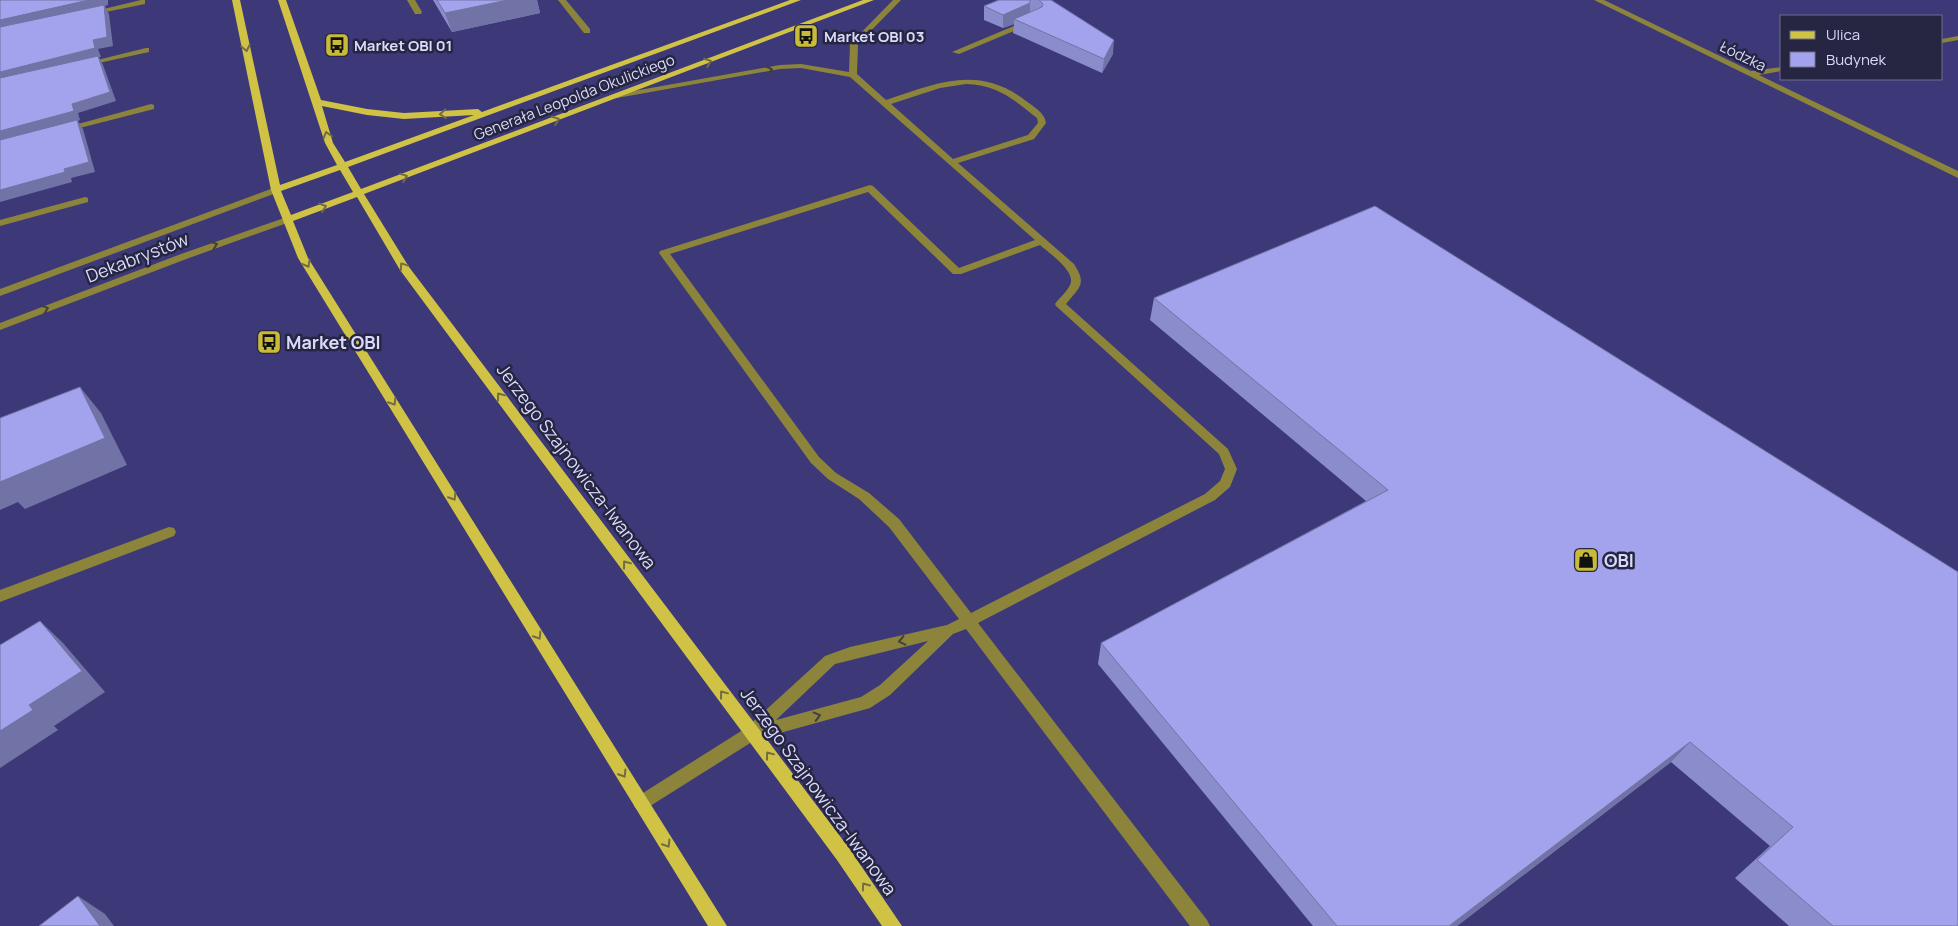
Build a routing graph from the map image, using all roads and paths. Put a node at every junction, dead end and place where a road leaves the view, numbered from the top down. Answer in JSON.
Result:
{"nodes":[{"id":1,"x":236,"y":0,"type":"edge"},
{"id":2,"x":282,"y":0,"type":"edge"},
{"id":3,"x":411,"y":0,"type":"edge"},
{"id":4,"x":562,"y":0,"type":"edge"},
{"id":5,"x":797,"y":0,"type":"edge"},
{"id":6,"x":870,"y":0,"type":"edge"},
{"id":7,"x":897,"y":0,"type":"edge"},
{"id":8,"x":1598,"y":0,"type":"edge"},
{"id":9,"x":142,"y":2,"type":"dead end"},
{"id":10,"x":418,"y":12,"type":"dead end"},
{"id":11,"x":85,"y":14,"type":"edge"},
{"id":12,"x":1033,"y":15,"type":"edge"},
{"id":13,"x":587,"y":31,"type":"dead end"},
{"id":14,"x":1958,"y":38,"type":"edge"},
{"id":15,"x":1943,"y":41,"type":"edge"},
{"id":16,"x":146,"y":50,"type":"dead end"},
{"id":17,"x":956,"y":52,"type":"dead end"},
{"id":18,"x":73,"y":67,"type":"edge"},
{"id":19,"x":1780,"y":69,"type":"edge"},
{"id":20,"x":1750,"y":74,"type":"junction"},
{"id":21,"x":853,"y":75,"type":"junction"},
{"id":22,"x":618,"y":96,"type":"junction"},
{"id":23,"x":317,"y":102,"type":"junction"},
{"id":24,"x":884,"y":103,"type":"junction"},
{"id":25,"x":151,"y":106,"type":"dead end"},
{"id":26,"x":492,"y":112,"type":"junction"},
{"id":27,"x":57,"y":131,"type":"edge"},
{"id":28,"x":952,"y":162,"type":"junction"},
{"id":29,"x":342,"y":167,"type":"junction"},
{"id":30,"x":1958,"y":175,"type":"edge"},
{"id":31,"x":276,"y":190,"type":"junction"},
{"id":32,"x":359,"y":195,"type":"junction"},
{"id":33,"x":85,"y":200,"type":"dead end"},
{"id":34,"x":287,"y":220,"type":"junction"},
{"id":35,"x":0,"y":223,"type":"edge"},
{"id":36,"x":1041,"y":241,"type":"junction"},
{"id":37,"x":0,"y":293,"type":"edge"},
{"id":38,"x":0,"y":327,"type":"edge"},
{"id":39,"x":169,"y":532,"type":"dead end"},
{"id":40,"x":0,"y":596,"type":"edge"},
{"id":41,"x":969,"y":621,"type":"junction"},
{"id":42,"x":950,"y":630,"type":"junction"},
{"id":43,"x":752,"y":733,"type":"junction"},
{"id":44,"x":641,"y":803,"type":"junction"},
{"id":45,"x":718,"y":926,"type":"edge"},
{"id":46,"x":893,"y":926,"type":"edge"},
{"id":47,"x":1201,"y":926,"type":"edge"}],
"edges":[{"from":1,"to":31,"type":"main road","one_way":true},
{"from":2,"to":23,"type":"main road","name":"Jerzego Szajnowicza-Iwanowa"},
{"from":3,"to":10,"type":"street"},
{"from":4,"to":13,"type":"street"},
{"from":5,"to":26,"type":"main road","name":"Generała Leopolda Okulickiego"},
{"from":22,"to":6,"type":"main road","name":"Generała Leopolda Okulickiego","one_way":true},
{"from":7,"to":21,"type":"street"},
{"from":8,"to":20,"type":"street","name":"Łódzka"},
{"from":9,"to":11,"type":"street"},
{"from":12,"to":17,"type":"street"},
{"from":14,"to":15,"type":"street"},
{"from":16,"to":18,"type":"street"},
{"from":19,"to":20,"type":"street"},
{"from":20,"to":30,"type":"street","name":"Łódzka"},
{"from":22,"to":21,"type":"street","one_way":true},
{"from":21,"to":24,"type":"street"},
{"from":32,"to":22,"type":"main road","name":"Generała Leopolda Okulickiego","one_way":true},
{"from":26,"to":23,"type":"main road","one_way":true},
{"from":29,"to":23,"type":"main road","name":"Jerzego Szajnowicza-Iwanowa","one_way":true},
{"from":24,"to":28,"type":"street"},
{"from":24,"to":28,"type":"street"},
{"from":25,"to":27,"type":"street"},
{"from":26,"to":29,"type":"main road","name":"Generała Leopolda Okulickiego"},
{"from":28,"to":36,"type":"street"},
{"from":29,"to":31,"type":"main road","name":"Generała Leopolda Okulickiego"},
{"from":29,"to":32,"type":"main road","name":"Jerzego Szajnowicza-Iwanowa"},
{"from":31,"to":34,"type":"main road"},
{"from":31,"to":37,"type":"street","name":"Dekabrystów"},
{"from":34,"to":32,"type":"main road","name":"Generała Leopolda Okulickiego","one_way":true},
{"from":43,"to":32,"type":"main road","name":"Jerzego Szajnowicza-Iwanowa","one_way":true},
{"from":33,"to":35,"type":"street"},
{"from":38,"to":34,"type":"street","name":"Dekabrystów","one_way":true},
{"from":34,"to":44,"type":"main road","one_way":true},
{"from":36,"to":41,"type":"street"},
{"from":36,"to":41,"type":"street"},
{"from":39,"to":40,"type":"street"},
{"from":41,"to":42,"type":"street"},
{"from":41,"to":47,"type":"street"},
{"from":43,"to":42,"type":"street","one_way":true},
{"from":42,"to":43,"type":"street","one_way":true},
{"from":43,"to":44,"type":"street"},
{"from":46,"to":43,"type":"main road","name":"Jerzego Szajnowicza-Iwanowa","one_way":true},
{"from":44,"to":45,"type":"main road","one_way":true}]}
